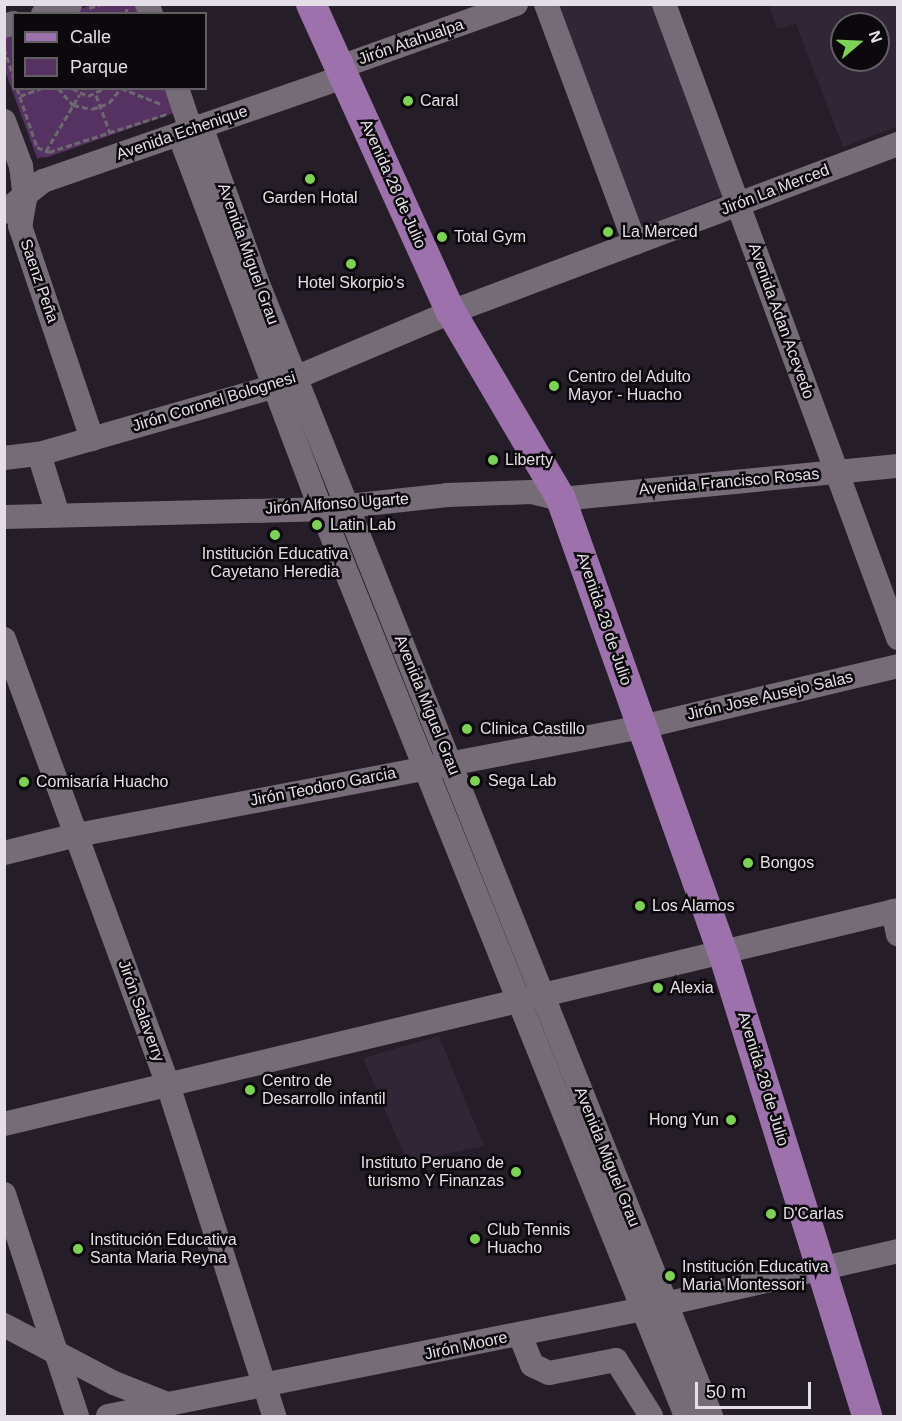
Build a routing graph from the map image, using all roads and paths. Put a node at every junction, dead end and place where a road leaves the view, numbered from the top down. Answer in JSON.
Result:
{"nodes":[{"id":1,"x":70,"y":4,"type":"edge"},
{"id":2,"x":310,"y":4,"type":"edge"},
{"id":3,"x":516,"y":4,"type":"edge"},
{"id":4,"x":546,"y":4,"type":"edge"},
{"id":5,"x":664,"y":4,"type":"edge"},
{"id":6,"x":48,"y":12,"type":"edge"},
{"id":7,"x":4,"y":48,"type":"edge"},
{"id":8,"x":12,"y":72,"type":"edge"},
{"id":9,"x":342,"y":72,"type":"junction"},
{"id":10,"x":18,"y":90,"type":"edge"},
{"id":11,"x":36,"y":90,"type":"edge"},
{"id":12,"x":60,"y":90,"type":"edge"},
{"id":13,"x":75,"y":90,"type":"edge"},
{"id":14,"x":102,"y":90,"type":"edge"},
{"id":15,"x":119,"y":90,"type":"edge"},
{"id":16,"x":126,"y":90,"type":"edge"},
{"id":17,"x":178,"y":90,"type":"edge"},
{"id":18,"x":80,"y":94,"type":"junction"},
{"id":19,"x":96,"y":95,"type":"junction"},
{"id":20,"x":20,"y":96,"type":"junction"},
{"id":21,"x":73,"y":105,"type":"junction"},
{"id":22,"x":101,"y":107,"type":"junction"},
{"id":23,"x":4,"y":121,"type":"edge"},
{"id":24,"x":190,"y":130,"type":"junction"},
{"id":25,"x":110,"y":133,"type":"junction"},
{"id":26,"x":897,"y":144,"type":"edge"},
{"id":27,"x":46,"y":151,"type":"junction"},
{"id":28,"x":15,"y":200,"type":"edge"},
{"id":29,"x":738,"y":204,"type":"junction"},
{"id":30,"x":4,"y":212,"type":"edge"},
{"id":31,"x":634,"y":243,"type":"junction"},
{"id":32,"x":451,"y":312,"type":"junction"},
{"id":33,"x":286,"y":382,"type":"junction"},
{"id":34,"x":92,"y":439,"type":"junction"},
{"id":35,"x":39,"y":454,"type":"junction"},
{"id":36,"x":4,"y":458,"type":"edge"},
{"id":37,"x":897,"y":466,"type":"edge"},
{"id":38,"x":837,"y":472,"type":"junction"},
{"id":39,"x":561,"y":499,"type":"junction"},
{"id":40,"x":347,"y":507,"type":"junction"},
{"id":41,"x":321,"y":509,"type":"junction"},
{"id":42,"x":58,"y":515,"type":"junction"},
{"id":43,"x":4,"y":517,"type":"edge"},
{"id":44,"x":897,"y":638,"type":"edge"},
{"id":45,"x":4,"y":639,"type":"edge"},
{"id":46,"x":897,"y":666,"type":"edge"},
{"id":47,"x":642,"y":727,"type":"junction"},
{"id":48,"x":449,"y":761,"type":"junction"},
{"id":49,"x":424,"y":767,"type":"junction"},
{"id":50,"x":77,"y":835,"type":"junction"},
{"id":51,"x":4,"y":853,"type":"edge"},
{"id":52,"x":896,"y":918,"type":"edge"},
{"id":53,"x":723,"y":953,"type":"junction"},
{"id":54,"x":543,"y":997,"type":"junction"},
{"id":55,"x":518,"y":1003,"type":"junction"},
{"id":56,"x":168,"y":1085,"type":"junction"},
{"id":57,"x":4,"y":1124,"type":"edge"},
{"id":58,"x":4,"y":1194,"type":"edge"},
{"id":59,"x":897,"y":1251,"type":"edge"},
{"id":60,"x":821,"y":1267,"type":"junction"},
{"id":61,"x":654,"y":1307,"type":"junction"},
{"id":62,"x":4,"y":1325,"type":"edge"},
{"id":63,"x":520,"y":1335,"type":"junction"},
{"id":64,"x":54,"y":1352,"type":"junction"},
{"id":65,"x":264,"y":1387,"type":"junction"},
{"id":66,"x":165,"y":1403,"type":"junction"},
{"id":67,"x":77,"y":1416,"type":"edge"},
{"id":68,"x":108,"y":1416,"type":"edge"},
{"id":69,"x":274,"y":1416,"type":"edge"},
{"id":70,"x":651,"y":1416,"type":"edge"},
{"id":71,"x":686,"y":1416,"type":"edge"},
{"id":72,"x":711,"y":1416,"type":"edge"},
{"id":73,"x":867,"y":1416,"type":"edge"}],
"edges":[{"from":1,"to":6,"type":"street"},
{"from":2,"to":9,"type":"main road","name":"Avenida 28 de Julio"},
{"from":3,"to":9,"type":"street","name":"Jirón Atahualpa"},
{"from":4,"to":31,"type":"street"},
{"from":5,"to":29,"type":"street","name":"Avenida Adan Acevedo"},
{"from":7,"to":8,"type":"path"},
{"from":9,"to":24,"type":"street","name":"Avenida Echenique"},
{"from":9,"to":32,"type":"main road","name":"Avenida 28 de Julio"},
{"from":10,"to":20,"type":"path"},
{"from":11,"to":20,"type":"path"},
{"from":12,"to":21,"type":"path"},
{"from":13,"to":18,"type":"path"},
{"from":14,"to":19,"type":"path"},
{"from":15,"to":22,"type":"path"},
{"from":16,"to":25,"type":"path"},
{"from":17,"to":24,"type":"street","name":"Avenida Miguel Grau"},
{"from":18,"to":19,"type":"path"},
{"from":18,"to":21,"type":"path"},
{"from":19,"to":22,"type":"path"},
{"from":20,"to":27,"type":"path"},
{"from":21,"to":22,"type":"path"},
{"from":21,"to":27,"type":"path"},
{"from":22,"to":25,"type":"path"},
{"from":23,"to":28,"type":"street","name":"Saenz Peña"},
{"from":24,"to":28,"type":"street","name":"Avenida Echenique"},
{"from":24,"to":33,"type":"street","name":"Avenida Miguel Grau"},
{"from":25,"to":27,"type":"path"},
{"from":26,"to":29,"type":"street","name":"Jirón La Merced"},
{"from":28,"to":30,"type":"street","name":"Avenida Echenique"},
{"from":28,"to":34,"type":"street","name":"Saenz Peña"},
{"from":29,"to":31,"type":"street","name":"Jirón La Merced"},
{"from":29,"to":38,"type":"street","name":"Avenida Adan Acevedo"},
{"from":31,"to":32,"type":"street","name":"Jirón La Merced"},
{"from":32,"to":33,"type":"street","name":"Jirón Coronel Bolognesi"},
{"from":32,"to":39,"type":"main road","name":"Avenida 28 de Julio"},
{"from":33,"to":34,"type":"street","name":"Jirón Coronel Bolognesi"},
{"from":33,"to":40,"type":"street","name":"Avenida Miguel Grau"},
{"from":33,"to":41,"type":"street","name":"Avenida Miguel Grau"},
{"from":34,"to":35,"type":"street","name":"Jirón Coronel Bolognesi"},
{"from":35,"to":36,"type":"street","name":"Jirón Coronel Bolognesi"},
{"from":35,"to":42,"type":"street"},
{"from":37,"to":38,"type":"street","name":"Avenida Francisco Rosas"},
{"from":38,"to":39,"type":"street","name":"Avenida Francisco Rosas"},
{"from":38,"to":44,"type":"street","name":"Avenida Adan Acevedo"},
{"from":39,"to":40,"type":"street","name":"Jirón Alfonso Ugarte"},
{"from":39,"to":47,"type":"main road","name":"Avenida 28 de Julio"},
{"from":40,"to":41,"type":"street","name":"Jirón Alfonso Ugarte"},
{"from":40,"to":48,"type":"street","name":"Avenida Miguel Grau"},
{"from":41,"to":42,"type":"street","name":"Jirón Alfonso Ugarte"},
{"from":41,"to":49,"type":"street","name":"Avenida Miguel Grau"},
{"from":42,"to":43,"type":"street","name":"Jirón Alfonso Ugarte"},
{"from":45,"to":50,"type":"street","name":"Jirón Salaverry"},
{"from":46,"to":47,"type":"street","name":"Jirón Jose Ausejo Salas"},
{"from":47,"to":48,"type":"street","name":"Jirón Teodoro Garcia"},
{"from":47,"to":53,"type":"main road","name":"Avenida 28 de Julio"},
{"from":48,"to":49,"type":"street","name":"Jirón Teodoro Garcia"},
{"from":48,"to":54,"type":"street","name":"Avenida Miguel Grau"},
{"from":49,"to":50,"type":"street","name":"Jirón Teodoro Garcia"},
{"from":49,"to":55,"type":"street","name":"Avenida Miguel Grau"},
{"from":50,"to":51,"type":"street","name":"Jirón Teodoro Garcia"},
{"from":50,"to":56,"type":"street","name":"Jirón Salaverry"},
{"from":52,"to":53,"type":"street"},
{"from":53,"to":54,"type":"street"},
{"from":53,"to":60,"type":"main road","name":"Avenida 28 de Julio"},
{"from":54,"to":55,"type":"street"},
{"from":54,"to":61,"type":"street","name":"Avenida Miguel Grau"},
{"from":55,"to":56,"type":"street"},
{"from":55,"to":61,"type":"street","name":"Avenida Miguel Grau"},
{"from":56,"to":57,"type":"street"},
{"from":56,"to":65,"type":"street","name":"Jirón Salaverry"},
{"from":58,"to":64,"type":"street"},
{"from":59,"to":60,"type":"street","name":"Jirón Moore"},
{"from":60,"to":61,"type":"street","name":"Jirón Moore"},
{"from":60,"to":73,"type":"main road","name":"Avenida 28 de Julio"},
{"from":61,"to":63,"type":"street","name":"Jirón Moore"},
{"from":61,"to":71,"type":"street","name":"Avenida Miguel Grau"},
{"from":61,"to":72,"type":"street","name":"Avenida Miguel Grau"},
{"from":62,"to":64,"type":"street"},
{"from":63,"to":65,"type":"street","name":"Jirón Moore"},
{"from":63,"to":70,"type":"street"},
{"from":64,"to":66,"type":"street"},
{"from":64,"to":67,"type":"street"},
{"from":65,"to":66,"type":"street","name":"Jirón Moore"},
{"from":65,"to":69,"type":"street","name":"Jirón Salaverry"},
{"from":66,"to":68,"type":"street","name":"Jirón Moore"}]}
